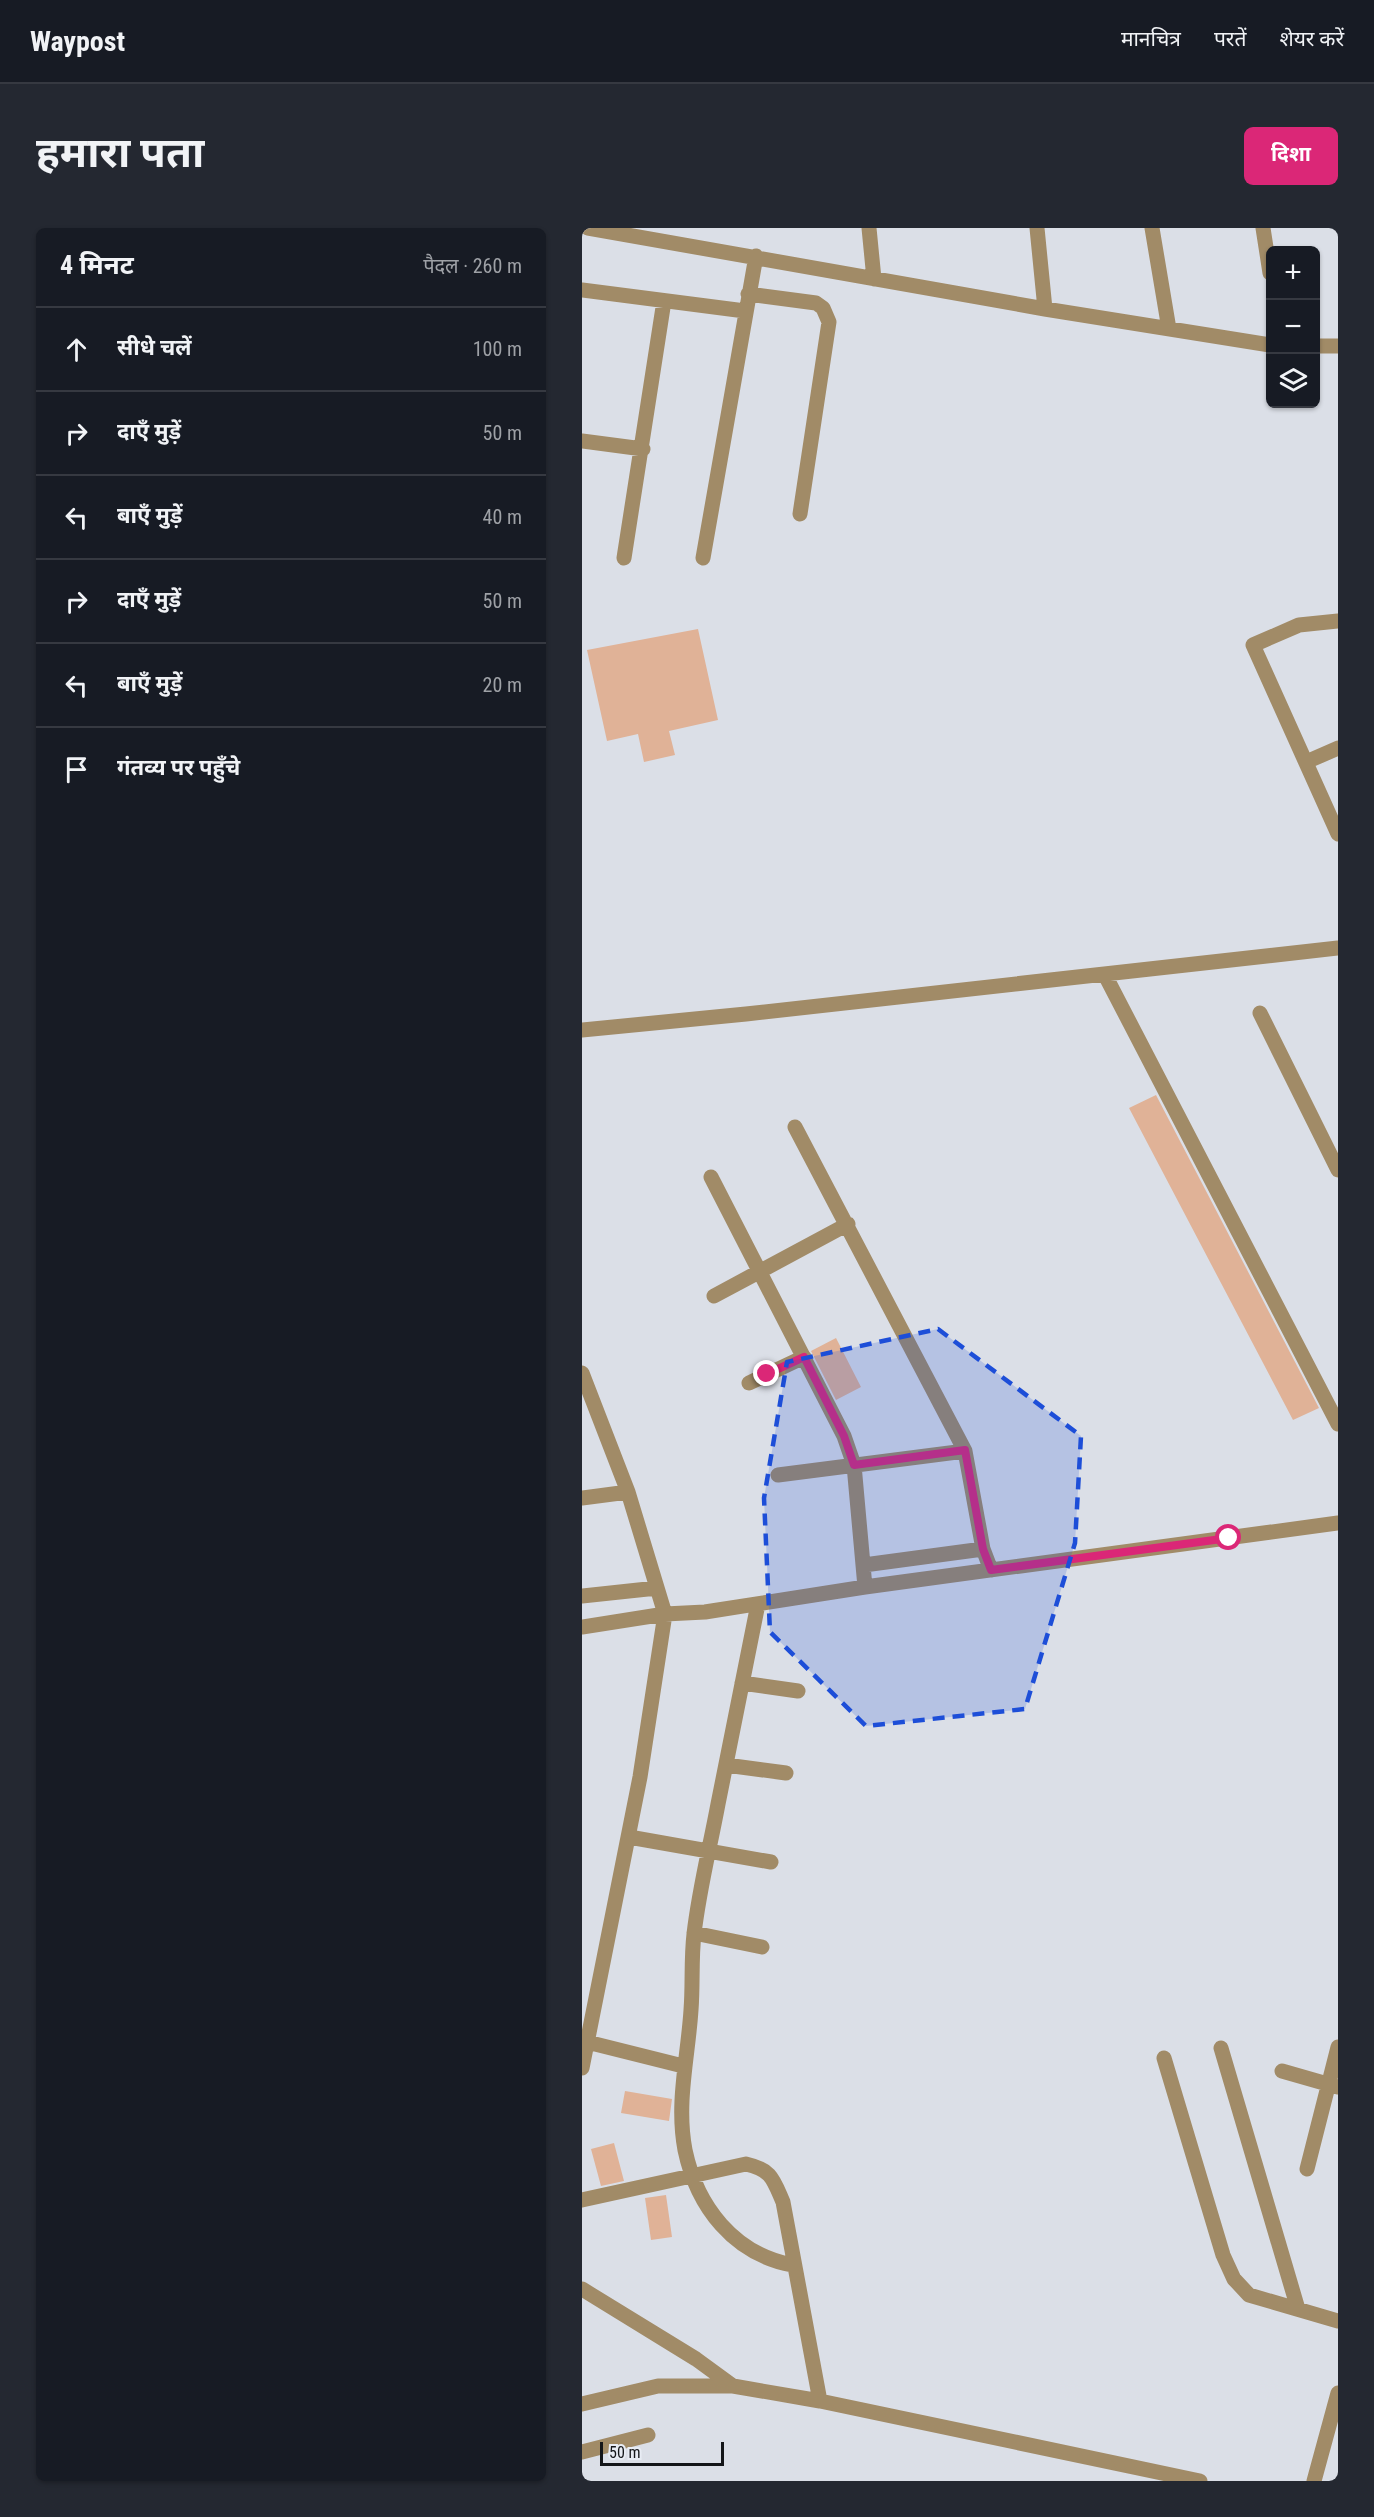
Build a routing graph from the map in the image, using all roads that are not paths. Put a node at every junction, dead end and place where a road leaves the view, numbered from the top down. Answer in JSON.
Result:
{"nodes":[{"id":1,"x":588,"y":228,"type":"edge"},
{"id":2,"x":868,"y":228,"type":"edge"},
{"id":3,"x":1036,"y":228,"type":"edge"},
{"id":4,"x":1152,"y":228,"type":"edge"},
{"id":5,"x":1263,"y":228,"type":"edge"},
{"id":6,"x":1266,"y":247,"type":"edge"},
{"id":7,"x":756,"y":256,"type":"junction"},
{"id":8,"x":874,"y":279,"type":"junction"},
{"id":9,"x":582,"y":290,"type":"edge"},
{"id":10,"x":748,"y":294,"type":"junction"},
{"id":11,"x":664,"y":301,"type":"junction"},
{"id":12,"x":1045,"y":309,"type":"junction"},
{"id":13,"x":745,"y":311,"type":"junction"},
{"id":14,"x":1169,"y":329,"type":"junction"},
{"id":15,"x":1266,"y":344,"type":"edge"},
{"id":16,"x":1320,"y":346,"type":"edge"},
{"id":17,"x":1338,"y":346,"type":"edge"},
{"id":18,"x":582,"y":441,"type":"edge"},
{"id":19,"x":643,"y":448,"type":"junction"},
{"id":20,"x":800,"y":514,"type":"dead end"},
{"id":21,"x":624,"y":558,"type":"dead end"},
{"id":22,"x":703,"y":558,"type":"dead end"},
{"id":23,"x":1338,"y":621,"type":"edge"},
{"id":24,"x":1338,"y":748,"type":"edge"},
{"id":25,"x":1306,"y":762,"type":"junction"},
{"id":26,"x":1338,"y":834,"type":"edge"},
{"id":27,"x":1337,"y":950,"type":"edge"},
{"id":28,"x":1104,"y":975,"type":"junction"},
{"id":29,"x":1260,"y":1013,"type":"dead end"},
{"id":30,"x":582,"y":1030,"type":"edge"},
{"id":31,"x":795,"y":1127,"type":"dead end"},
{"id":32,"x":1338,"y":1170,"type":"edge"},
{"id":33,"x":711,"y":1177,"type":"dead end"},
{"id":34,"x":848,"y":1224,"type":"junction"},
{"id":35,"x":762,"y":1271,"type":"junction"},
{"id":36,"x":714,"y":1296,"type":"dead end"},
{"id":37,"x":804,"y":1357,"type":"junction"},
{"id":38,"x":582,"y":1373,"type":"edge"},
{"id":39,"x":749,"y":1383,"type":"dead end"},
{"id":40,"x":1338,"y":1424,"type":"edge"},
{"id":41,"x":965,"y":1450,"type":"junction"},
{"id":42,"x":854,"y":1465,"type":"junction"},
{"id":43,"x":778,"y":1475,"type":"dead end"},
{"id":44,"x":628,"y":1492,"type":"junction"},
{"id":45,"x":582,"y":1498,"type":"edge"},
{"id":46,"x":1338,"y":1522,"type":"edge"},
{"id":47,"x":983,"y":1549,"type":"junction"},
{"id":48,"x":864,"y":1565,"type":"junction"},
{"id":49,"x":991,"y":1570,"type":"junction"},
{"id":50,"x":865,"y":1587,"type":"junction"},
{"id":51,"x":657,"y":1588,"type":"junction"},
{"id":52,"x":582,"y":1596,"type":"edge"},
{"id":53,"x":758,"y":1604,"type":"junction"},
{"id":54,"x":664,"y":1614,"type":"junction"},
{"id":55,"x":582,"y":1628,"type":"edge"},
{"id":56,"x":742,"y":1683,"type":"junction"},
{"id":57,"x":798,"y":1691,"type":"dead end"},
{"id":58,"x":726,"y":1765,"type":"junction"},
{"id":59,"x":786,"y":1773,"type":"dead end"},
{"id":60,"x":629,"y":1838,"type":"junction"},
{"id":61,"x":709,"y":1850,"type":"junction"},
{"id":62,"x":771,"y":1862,"type":"dead end"},
{"id":63,"x":694,"y":1933,"type":"junction"},
{"id":64,"x":762,"y":1947,"type":"dead end"},
{"id":65,"x":587,"y":2042,"type":"junction"},
{"id":66,"x":1338,"y":2047,"type":"edge"},
{"id":67,"x":1221,"y":2048,"type":"dead end"},
{"id":68,"x":1164,"y":2058,"type":"dead end"},
{"id":69,"x":683,"y":2066,"type":"junction"},
{"id":70,"x":582,"y":2068,"type":"edge"},
{"id":71,"x":1282,"y":2071,"type":"dead end"},
{"id":72,"x":1334,"y":2086,"type":"edge"},
{"id":73,"x":1307,"y":2169,"type":"dead end"},
{"id":74,"x":694,"y":2177,"type":"junction"},
{"id":75,"x":582,"y":2200,"type":"edge"},
{"id":76,"x":792,"y":2265,"type":"junction"},
{"id":77,"x":582,"y":2289,"type":"edge"},
{"id":78,"x":1298,"y":2309,"type":"junction"},
{"id":79,"x":1338,"y":2321,"type":"edge"},
{"id":80,"x":734,"y":2386,"type":"junction"},
{"id":81,"x":1338,"y":2393,"type":"edge"},
{"id":82,"x":820,"y":2401,"type":"junction"},
{"id":83,"x":582,"y":2404,"type":"edge"},
{"id":84,"x":648,"y":2435,"type":"dead end"},
{"id":85,"x":582,"y":2451,"type":"edge"},
{"id":86,"x":1200,"y":2481,"type":"edge"},
{"id":87,"x":1314,"y":2481,"type":"edge"}],
"edges":[{"from":1,"to":7,"type":"street"},
{"from":2,"to":8,"type":"street"},
{"from":3,"to":12,"type":"street"},
{"from":4,"to":14,"type":"street"},
{"from":5,"to":6,"type":"street"},
{"from":7,"to":8,"type":"street"},
{"from":7,"to":10,"type":"street"},
{"from":8,"to":12,"type":"street"},
{"from":9,"to":11,"type":"street"},
{"from":10,"to":13,"type":"street"},
{"from":10,"to":20,"type":"street"},
{"from":11,"to":13,"type":"street"},
{"from":11,"to":19,"type":"street"},
{"from":12,"to":14,"type":"street"},
{"from":13,"to":22,"type":"street"},
{"from":14,"to":15,"type":"street"},
{"from":16,"to":17,"type":"street"},
{"from":18,"to":19,"type":"street"},
{"from":19,"to":21,"type":"street"},
{"from":23,"to":25,"type":"street"},
{"from":24,"to":25,"type":"street"},
{"from":25,"to":26,"type":"street"},
{"from":27,"to":28,"type":"street"},
{"from":28,"to":30,"type":"street"},
{"from":28,"to":40,"type":"street"},
{"from":29,"to":32,"type":"street"},
{"from":31,"to":34,"type":"street"},
{"from":33,"to":35,"type":"street"},
{"from":34,"to":35,"type":"street"},
{"from":34,"to":41,"type":"street"},
{"from":35,"to":36,"type":"street"},
{"from":35,"to":37,"type":"street"},
{"from":37,"to":39,"type":"street"},
{"from":37,"to":42,"type":"street"},
{"from":38,"to":44,"type":"street"},
{"from":41,"to":42,"type":"street"},
{"from":41,"to":47,"type":"street"},
{"from":42,"to":43,"type":"street"},
{"from":42,"to":48,"type":"street"},
{"from":44,"to":45,"type":"street"},
{"from":44,"to":51,"type":"street"},
{"from":46,"to":49,"type":"street"},
{"from":47,"to":48,"type":"street"},
{"from":47,"to":49,"type":"street"},
{"from":48,"to":50,"type":"street"},
{"from":49,"to":50,"type":"street"},
{"from":50,"to":53,"type":"street"},
{"from":51,"to":52,"type":"street"},
{"from":51,"to":54,"type":"street"},
{"from":53,"to":54,"type":"street"},
{"from":53,"to":56,"type":"street"},
{"from":54,"to":55,"type":"street"},
{"from":54,"to":60,"type":"street"},
{"from":56,"to":57,"type":"street"},
{"from":56,"to":58,"type":"street"},
{"from":58,"to":59,"type":"street"},
{"from":58,"to":61,"type":"street"},
{"from":60,"to":61,"type":"street"},
{"from":60,"to":65,"type":"street"},
{"from":61,"to":62,"type":"street"},
{"from":61,"to":63,"type":"street"},
{"from":63,"to":64,"type":"street"},
{"from":63,"to":69,"type":"street"},
{"from":65,"to":69,"type":"street"},
{"from":65,"to":70,"type":"street"},
{"from":66,"to":72,"type":"street"},
{"from":67,"to":78,"type":"street"},
{"from":68,"to":78,"type":"street"},
{"from":69,"to":74,"type":"street"},
{"from":71,"to":72,"type":"street"},
{"from":72,"to":73,"type":"street"},
{"from":74,"to":75,"type":"street"},
{"from":74,"to":76,"type":"street"},
{"from":74,"to":76,"type":"street"},
{"from":76,"to":82,"type":"street"},
{"from":77,"to":80,"type":"street"},
{"from":78,"to":79,"type":"street"},
{"from":80,"to":82,"type":"street"},
{"from":80,"to":83,"type":"street"},
{"from":81,"to":87,"type":"street"},
{"from":82,"to":86,"type":"street"},
{"from":84,"to":85,"type":"street"}]}
